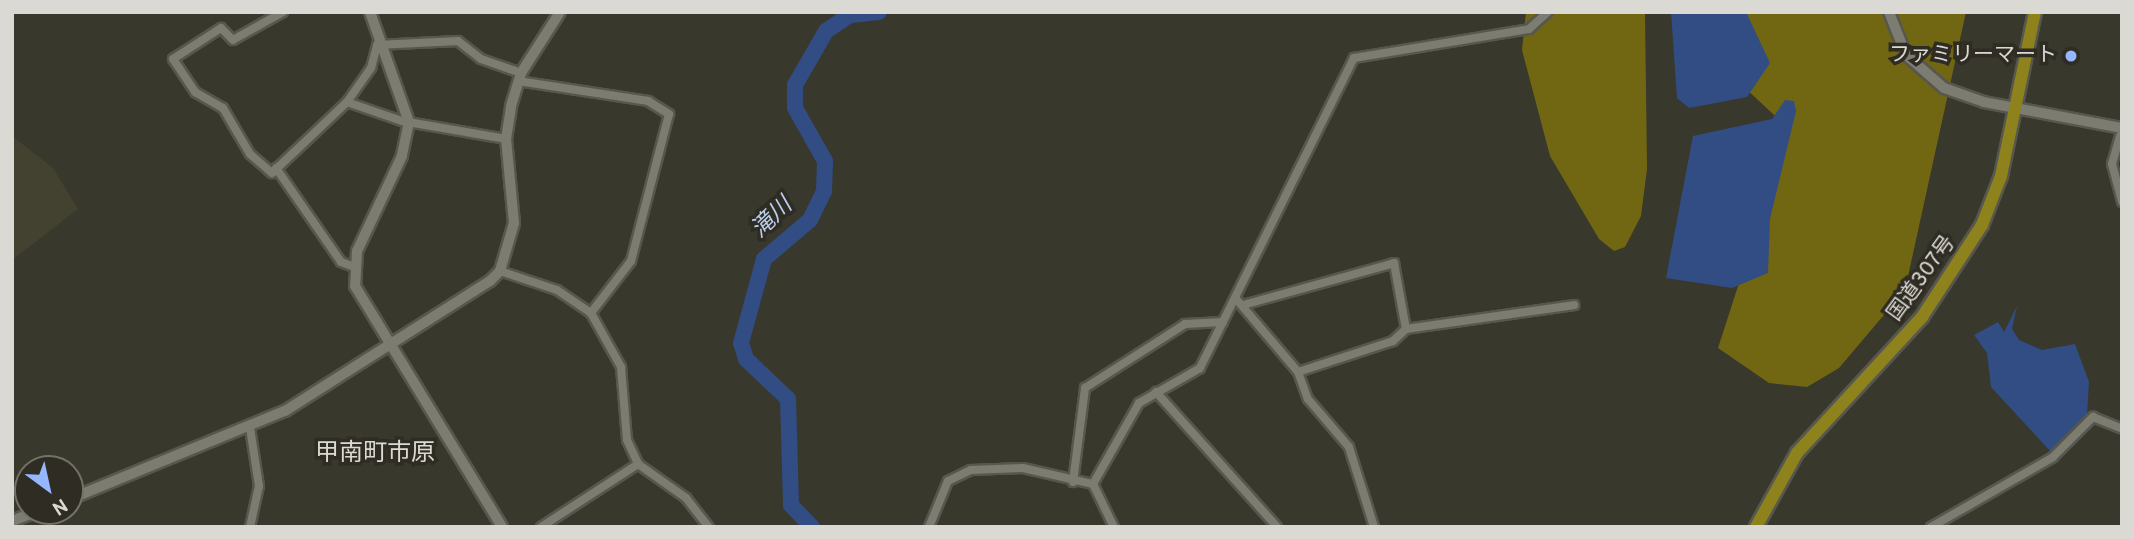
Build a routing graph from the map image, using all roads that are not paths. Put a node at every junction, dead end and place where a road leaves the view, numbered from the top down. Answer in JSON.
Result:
{"nodes":[{"id":1,"x":283,"y":12,"type":"edge"},
{"id":2,"x":370,"y":12,"type":"edge"},
{"id":3,"x":560,"y":12,"type":"edge"},
{"id":4,"x":1548,"y":12,"type":"edge"},
{"id":5,"x":1889,"y":12,"type":"edge"},
{"id":6,"x":2035,"y":12,"type":"edge"},
{"id":7,"x":383,"y":44,"type":"junction"},
{"id":8,"x":519,"y":77,"type":"junction"},
{"id":9,"x":347,"y":102,"type":"junction"},
{"id":10,"x":2016,"y":105,"type":"junction"},
{"id":11,"x":408,"y":122,"type":"junction"},
{"id":12,"x":2121,"y":132,"type":"edge"},
{"id":13,"x":506,"y":139,"type":"junction"},
{"id":14,"x":276,"y":168,"type":"junction"},
{"id":15,"x":2122,"y":202,"type":"edge"},
{"id":16,"x":355,"y":267,"type":"junction"},
{"id":17,"x":500,"y":271,"type":"junction"},
{"id":18,"x":1240,"y":302,"type":"junction"},
{"id":19,"x":1574,"y":305,"type":"dead end"},
{"id":20,"x":592,"y":313,"type":"junction"},
{"id":21,"x":1223,"y":321,"type":"junction"},
{"id":22,"x":1406,"y":329,"type":"junction"},
{"id":23,"x":387,"y":346,"type":"junction"},
{"id":24,"x":1298,"y":372,"type":"junction"},
{"id":25,"x":1156,"y":392,"type":"junction"},
{"id":26,"x":250,"y":428,"type":"junction"},
{"id":27,"x":2122,"y":429,"type":"edge"},
{"id":28,"x":638,"y":464,"type":"junction"},
{"id":29,"x":1073,"y":482,"type":"junction"},
{"id":30,"x":1093,"y":484,"type":"junction"},
{"id":31,"x":84,"y":493,"type":"edge"},
{"id":32,"x":250,"y":527,"type":"edge"},
{"id":33,"x":502,"y":527,"type":"edge"},
{"id":34,"x":541,"y":527,"type":"edge"},
{"id":35,"x":709,"y":527,"type":"edge"},
{"id":36,"x":929,"y":527,"type":"edge"},
{"id":37,"x":1114,"y":527,"type":"edge"},
{"id":38,"x":1277,"y":527,"type":"edge"},
{"id":39,"x":1374,"y":527,"type":"edge"},
{"id":40,"x":1756,"y":527,"type":"edge"},
{"id":41,"x":1931,"y":527,"type":"edge"}],
"edges":[{"from":1,"to":14,"type":"street"},
{"from":2,"to":7,"type":"street"},
{"from":3,"to":8,"type":"street"},
{"from":4,"to":18,"type":"street"},
{"from":5,"to":10,"type":"street"},
{"from":6,"to":10,"type":"highway","name":"国道307号"},
{"from":7,"to":8,"type":"street"},
{"from":7,"to":9,"type":"street"},
{"from":7,"to":11,"type":"street"},
{"from":8,"to":13,"type":"street"},
{"from":8,"to":20,"type":"street"},
{"from":9,"to":11,"type":"street"},
{"from":9,"to":14,"type":"street"},
{"from":10,"to":12,"type":"street"},
{"from":10,"to":40,"type":"highway","name":"国道307号"},
{"from":11,"to":13,"type":"street"},
{"from":11,"to":16,"type":"street"},
{"from":12,"to":15,"type":"street"},
{"from":13,"to":17,"type":"street"},
{"from":14,"to":16,"type":"street"},
{"from":16,"to":23,"type":"street"},
{"from":17,"to":20,"type":"street"},
{"from":17,"to":23,"type":"street"},
{"from":18,"to":21,"type":"street"},
{"from":18,"to":22,"type":"street"},
{"from":18,"to":24,"type":"street"},
{"from":19,"to":22,"type":"street"},
{"from":20,"to":28,"type":"street"},
{"from":21,"to":25,"type":"street"},
{"from":21,"to":29,"type":"street"},
{"from":22,"to":24,"type":"street"},
{"from":23,"to":26,"type":"street"},
{"from":23,"to":33,"type":"street"},
{"from":24,"to":39,"type":"street"},
{"from":25,"to":30,"type":"street"},
{"from":25,"to":38,"type":"street"},
{"from":26,"to":31,"type":"street"},
{"from":26,"to":32,"type":"street"},
{"from":27,"to":41,"type":"street"},
{"from":28,"to":34,"type":"street"},
{"from":28,"to":35,"type":"street"},
{"from":29,"to":30,"type":"street"},
{"from":29,"to":36,"type":"street"},
{"from":30,"to":37,"type":"street"}]}
